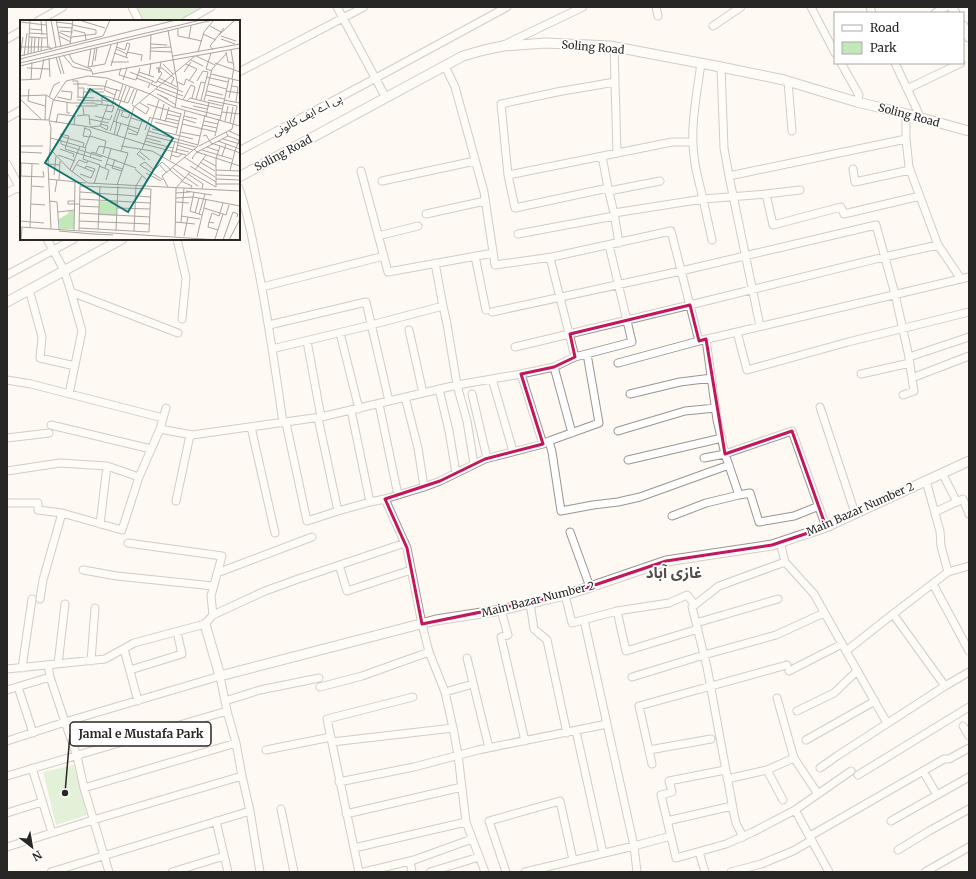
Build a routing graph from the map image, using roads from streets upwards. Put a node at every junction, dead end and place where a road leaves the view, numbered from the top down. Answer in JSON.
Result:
{"nodes":[{"id":1,"x":63,"y":7,"type":"edge"},
{"id":2,"x":132,"y":7,"type":"edge"},
{"id":3,"x":211,"y":7,"type":"edge"},
{"id":4,"x":337,"y":7,"type":"edge"},
{"id":5,"x":364,"y":7,"type":"edge"},
{"id":6,"x":507,"y":7,"type":"edge"},
{"id":7,"x":583,"y":7,"type":"edge"},
{"id":8,"x":656,"y":7,"type":"edge"},
{"id":9,"x":741,"y":7,"type":"edge"},
{"id":10,"x":811,"y":7,"type":"edge"},
{"id":11,"x":946,"y":7,"type":"edge"},
{"id":12,"x":936,"y":12,"type":"edge"},
{"id":13,"x":658,"y":16,"type":"dead end"},
{"id":14,"x":343,"y":18,"type":"junction"},
{"id":15,"x":40,"y":20,"type":"edge"},
{"id":16,"x":138,"y":20,"type":"edge"},
{"id":17,"x":188,"y":20,"type":"edge"},
{"id":18,"x":712,"y":26,"type":"dead end"},
{"id":19,"x":964,"y":28,"type":"edge"},
{"id":20,"x":20,"y":32,"type":"edge"},
{"id":21,"x":969,"y":37,"type":"edge"},
{"id":22,"x":7,"y":38,"type":"edge"},
{"id":23,"x":503,"y":46,"type":"junction"},
{"id":24,"x":614,"y":47,"type":"junction"},
{"id":25,"x":834,"y":51,"type":"edge"},
{"id":26,"x":702,"y":63,"type":"junction"},
{"id":27,"x":841,"y":64,"type":"edge"},
{"id":28,"x":895,"y":64,"type":"edge"},
{"id":29,"x":960,"y":64,"type":"edge"},
{"id":30,"x":445,"y":66,"type":"junction"},
{"id":31,"x":721,"y":67,"type":"junction"},
{"id":32,"x":240,"y":71,"type":"edge"},
{"id":33,"x":376,"y":78,"type":"junction"},
{"id":34,"x":788,"y":81,"type":"junction"},
{"id":35,"x":615,"y":82,"type":"junction"},
{"id":36,"x":907,"y":89,"type":"junction"},
{"id":37,"x":386,"y":98,"type":"junction"},
{"id":38,"x":857,"y":102,"type":"junction"},
{"id":39,"x":20,"y":111,"type":"edge"},
{"id":40,"x":908,"y":114,"type":"junction"},
{"id":41,"x":918,"y":117,"type":"junction"},
{"id":42,"x":7,"y":118,"type":"edge"},
{"id":43,"x":792,"y":131,"type":"dead end"},
{"id":44,"x":969,"y":131,"type":"edge"},
{"id":45,"x":906,"y":139,"type":"junction"},
{"id":46,"x":693,"y":142,"type":"junction"},
{"id":47,"x":240,"y":150,"type":"edge"},
{"id":48,"x":617,"y":153,"type":"junction"},
{"id":49,"x":602,"y":156,"type":"junction"},
{"id":50,"x":476,"y":161,"type":"junction"},
{"id":51,"x":7,"y":164,"type":"edge"},
{"id":52,"x":853,"y":169,"type":"dead end"},
{"id":53,"x":910,"y":170,"type":"junction"},
{"id":54,"x":361,"y":171,"type":"dead end"},
{"id":55,"x":508,"y":175,"type":"junction"},
{"id":56,"x":240,"y":176,"type":"edge"},
{"id":57,"x":728,"y":176,"type":"junction"},
{"id":58,"x":382,"y":181,"type":"dead end"},
{"id":59,"x":660,"y":181,"type":"dead end"},
{"id":60,"x":20,"y":188,"type":"edge"},
{"id":61,"x":608,"y":189,"type":"junction"},
{"id":62,"x":800,"y":190,"type":"dead end"},
{"id":63,"x":240,"y":191,"type":"edge"},
{"id":64,"x":7,"y":193,"type":"edge"},
{"id":65,"x":766,"y":194,"type":"junction"},
{"id":66,"x":733,"y":196,"type":"junction"},
{"id":67,"x":920,"y":196,"type":"junction"},
{"id":68,"x":703,"y":199,"type":"junction"},
{"id":69,"x":485,"y":201,"type":"junction"},
{"id":70,"x":426,"y":214,"type":"dead end"},
{"id":71,"x":614,"y":215,"type":"junction"},
{"id":72,"x":418,"y":226,"type":"dead end"},
{"id":73,"x":518,"y":234,"type":"dead end"},
{"id":74,"x":378,"y":236,"type":"junction"},
{"id":75,"x":48,"y":240,"type":"edge"},
{"id":76,"x":72,"y":240,"type":"edge"},
{"id":77,"x":120,"y":240,"type":"edge"},
{"id":78,"x":177,"y":240,"type":"edge"},
{"id":79,"x":712,"y":240,"type":"dead end"},
{"id":80,"x":619,"y":242,"type":"junction"},
{"id":81,"x":609,"y":245,"type":"junction"},
{"id":82,"x":938,"y":245,"type":"junction"},
{"id":83,"x":53,"y":250,"type":"junction"},
{"id":84,"x":493,"y":253,"type":"junction"},
{"id":85,"x":384,"y":256,"type":"junction"},
{"id":86,"x":475,"y":256,"type":"junction"},
{"id":87,"x":746,"y":256,"type":"junction"},
{"id":88,"x":884,"y":257,"type":"junction"},
{"id":89,"x":550,"y":258,"type":"junction"},
{"id":90,"x":435,"y":263,"type":"junction"},
{"id":91,"x":64,"y":270,"type":"junction"},
{"id":92,"x":682,"y":271,"type":"junction"},
{"id":93,"x":7,"y":275,"type":"edge"},
{"id":94,"x":969,"y":277,"type":"edge"},
{"id":95,"x":961,"y":279,"type":"junction"},
{"id":96,"x":618,"y":285,"type":"junction"},
{"id":97,"x":262,"y":287,"type":"junction"},
{"id":98,"x":29,"y":289,"type":"junction"},
{"id":99,"x":753,"y":289,"type":"junction"},
{"id":100,"x":72,"y":292,"type":"junction"},
{"id":101,"x":895,"y":294,"type":"junction"},
{"id":102,"x":560,"y":298,"type":"junction"},
{"id":103,"x":7,"y":302,"type":"edge"},
{"id":104,"x":690,"y":305,"type":"junction"},
{"id":105,"x":443,"y":306,"type":"junction"},
{"id":106,"x":969,"y":312,"type":"edge"},
{"id":107,"x":182,"y":318,"type":"dead end"},
{"id":108,"x":627,"y":320,"type":"junction"},
{"id":109,"x":269,"y":325,"type":"junction"},
{"id":110,"x":371,"y":325,"type":"junction"},
{"id":111,"x":760,"y":326,"type":"junction"},
{"id":112,"x":902,"y":328,"type":"junction"},
{"id":113,"x":410,"y":330,"type":"dead end"},
{"id":114,"x":737,"y":332,"type":"junction"},
{"id":115,"x":178,"y":333,"type":"dead end"},
{"id":116,"x":340,"y":333,"type":"junction"},
{"id":117,"x":570,"y":334,"type":"junction"},
{"id":118,"x":969,"y":337,"type":"edge"},
{"id":119,"x":703,"y":340,"type":"junction"},
{"id":120,"x":307,"y":341,"type":"junction"},
{"id":121,"x":515,"y":347,"type":"dead end"},
{"id":122,"x":272,"y":349,"type":"junction"},
{"id":123,"x":587,"y":354,"type":"junction"},
{"id":124,"x":969,"y":356,"type":"edge"},
{"id":125,"x":576,"y":357,"type":"junction"},
{"id":126,"x":909,"y":360,"type":"junction"},
{"id":127,"x":618,"y":363,"type":"dead end"},
{"id":128,"x":75,"y":366,"type":"junction"},
{"id":129,"x":554,"y":367,"type":"junction"},
{"id":130,"x":521,"y":374,"type":"junction"},
{"id":131,"x":861,"y":374,"type":"dead end"},
{"id":132,"x":712,"y":378,"type":"junction"},
{"id":133,"x":912,"y":378,"type":"junction"},
{"id":134,"x":492,"y":379,"type":"junction"},
{"id":135,"x":7,"y":380,"type":"edge"},
{"id":136,"x":457,"y":385,"type":"junction"},
{"id":137,"x":439,"y":389,"type":"junction"},
{"id":138,"x":423,"y":393,"type":"junction"},
{"id":139,"x":69,"y":394,"type":"junction"},
{"id":140,"x":472,"y":394,"type":"dead end"},
{"id":141,"x":630,"y":394,"type":"dead end"},
{"id":142,"x":904,"y":395,"type":"dead end"},
{"id":143,"x":406,"y":398,"type":"junction"},
{"id":144,"x":389,"y":401,"type":"junction"},
{"id":145,"x":379,"y":404,"type":"junction"},
{"id":146,"x":820,"y":407,"type":"dead end"},
{"id":147,"x":166,"y":408,"type":"dead end"},
{"id":148,"x":716,"y":408,"type":"junction"},
{"id":149,"x":355,"y":409,"type":"junction"},
{"id":150,"x":163,"y":418,"type":"junction"},
{"id":151,"x":319,"y":418,"type":"junction"},
{"id":152,"x":284,"y":423,"type":"junction"},
{"id":153,"x":51,"y":425,"type":"dead end"},
{"id":154,"x":251,"y":427,"type":"junction"},
{"id":155,"x":160,"y":429,"type":"junction"},
{"id":156,"x":618,"y":431,"type":"dead end"},
{"id":157,"x":48,"y":433,"type":"dead end"},
{"id":158,"x":572,"y":433,"type":"junction"},
{"id":159,"x":190,"y":435,"type":"junction"},
{"id":160,"x":7,"y":438,"type":"edge"},
{"id":161,"x":722,"y":438,"type":"junction"},
{"id":162,"x":546,"y":443,"type":"junction"},
{"id":163,"x":151,"y":449,"type":"junction"},
{"id":164,"x":513,"y":451,"type":"junction"},
{"id":165,"x":725,"y":454,"type":"junction"},
{"id":166,"x":487,"y":458,"type":"junction"},
{"id":167,"x":704,"y":458,"type":"dead end"},
{"id":168,"x":628,"y":460,"type":"dead end"},
{"id":169,"x":969,"y":461,"type":"edge"},
{"id":170,"x":474,"y":464,"type":"junction"},
{"id":171,"x":729,"y":465,"type":"junction"},
{"id":172,"x":107,"y":466,"type":"junction"},
{"id":173,"x":7,"y":471,"type":"edge"},
{"id":174,"x":456,"y":473,"type":"junction"},
{"id":175,"x":942,"y":473,"type":"junction"},
{"id":176,"x":140,"y":477,"type":"junction"},
{"id":177,"x":926,"y":480,"type":"junction"},
{"id":178,"x":424,"y":487,"type":"junction"},
{"id":179,"x":398,"y":495,"type":"junction"},
{"id":180,"x":739,"y":495,"type":"junction"},
{"id":181,"x":385,"y":499,"type":"junction"},
{"id":182,"x":176,"y":501,"type":"dead end"},
{"id":183,"x":370,"y":502,"type":"junction"},
{"id":184,"x":957,"y":502,"type":"junction"},
{"id":185,"x":7,"y":503,"type":"edge"},
{"id":186,"x":819,"y":506,"type":"junction"},
{"id":187,"x":338,"y":511,"type":"junction"},
{"id":188,"x":934,"y":512,"type":"junction"},
{"id":189,"x":62,"y":513,"type":"junction"},
{"id":190,"x":855,"y":513,"type":"junction"},
{"id":191,"x":969,"y":514,"type":"edge"},
{"id":192,"x":672,"y":516,"type":"dead end"},
{"id":193,"x":100,"y":524,"type":"junction"},
{"id":194,"x":826,"y":526,"type":"junction"},
{"id":195,"x":275,"y":532,"type":"dead end"},
{"id":196,"x":570,"y":532,"type":"dead end"},
{"id":197,"x":312,"y":537,"type":"dead end"},
{"id":198,"x":780,"y":542,"type":"junction"},
{"id":199,"x":128,"y":543,"type":"dead end"},
{"id":200,"x":405,"y":543,"type":"junction"},
{"id":201,"x":785,"y":562,"type":"junction"},
{"id":202,"x":339,"y":565,"type":"junction"},
{"id":203,"x":969,"y":566,"type":"edge"},
{"id":204,"x":83,"y":570,"type":"dead end"},
{"id":205,"x":411,"y":570,"type":"junction"},
{"id":206,"x":948,"y":572,"type":"junction"},
{"id":207,"x":217,"y":573,"type":"junction"},
{"id":208,"x":932,"y":584,"type":"junction"},
{"id":209,"x":214,"y":586,"type":"junction"},
{"id":210,"x":590,"y":587,"type":"junction"},
{"id":211,"x":565,"y":595,"type":"junction"},
{"id":212,"x":32,"y":599,"type":"dead end"},
{"id":213,"x":40,"y":599,"type":"dead end"},
{"id":214,"x":778,"y":599,"type":"dead end"},
{"id":215,"x":530,"y":603,"type":"junction"},
{"id":216,"x":65,"y":604,"type":"dead end"},
{"id":217,"x":695,"y":605,"type":"junction"},
{"id":218,"x":94,"y":608,"type":"dead end"},
{"id":219,"x":501,"y":610,"type":"junction"},
{"id":220,"x":617,"y":611,"type":"junction"},
{"id":221,"x":824,"y":613,"type":"junction"},
{"id":222,"x":893,"y":614,"type":"junction"},
{"id":223,"x":213,"y":615,"type":"junction"},
{"id":224,"x":584,"y":620,"type":"junction"},
{"id":225,"x":205,"y":624,"type":"junction"},
{"id":226,"x":422,"y":624,"type":"junction"},
{"id":227,"x":697,"y":626,"type":"junction"},
{"id":228,"x":177,"y":632,"type":"junction"},
{"id":229,"x":842,"y":644,"type":"junction"},
{"id":230,"x":124,"y":649,"type":"junction"},
{"id":231,"x":846,"y":651,"type":"junction"},
{"id":232,"x":969,"y":651,"type":"edge"},
{"id":233,"x":429,"y":652,"type":"junction"},
{"id":234,"x":704,"y":655,"type":"junction"},
{"id":235,"x":467,"y":658,"type":"dead end"},
{"id":236,"x":91,"y":661,"type":"junction"},
{"id":237,"x":58,"y":664,"type":"junction"},
{"id":238,"x":48,"y":665,"type":"junction"},
{"id":239,"x":22,"y":668,"type":"junction"},
{"id":240,"x":7,"y":669,"type":"edge"},
{"id":241,"x":130,"y":670,"type":"junction"},
{"id":242,"x":857,"y":671,"type":"junction"},
{"id":243,"x":969,"y":672,"type":"edge"},
{"id":244,"x":220,"y":676,"type":"junction"},
{"id":245,"x":632,"y":676,"type":"dead end"},
{"id":246,"x":50,"y":677,"type":"junction"},
{"id":247,"x":319,"y":678,"type":"dead end"},
{"id":248,"x":474,"y":684,"type":"junction"},
{"id":249,"x":18,"y":686,"type":"junction"},
{"id":250,"x":711,"y":686,"type":"junction"},
{"id":251,"x":945,"y":686,"type":"junction"},
{"id":252,"x":320,"y":687,"type":"dead end"},
{"id":253,"x":7,"y":690,"type":"edge"},
{"id":254,"x":446,"y":692,"type":"junction"},
{"id":255,"x":413,"y":698,"type":"dead end"},
{"id":256,"x":777,"y":698,"type":"dead end"},
{"id":257,"x":138,"y":701,"type":"junction"},
{"id":258,"x":225,"y":701,"type":"junction"},
{"id":259,"x":874,"y":701,"type":"junction"},
{"id":260,"x":969,"y":707,"type":"edge"},
{"id":261,"x":227,"y":711,"type":"junction"},
{"id":262,"x":797,"y":711,"type":"dead end"},
{"id":263,"x":65,"y":722,"type":"junction"},
{"id":264,"x":887,"y":723,"type":"junction"},
{"id":265,"x":607,"y":724,"type":"junction"},
{"id":266,"x":963,"y":726,"type":"dead end"},
{"id":267,"x":453,"y":728,"type":"junction"},
{"id":268,"x":576,"y":731,"type":"junction"},
{"id":269,"x":33,"y":733,"type":"junction"},
{"id":270,"x":567,"y":733,"type":"junction"},
{"id":271,"x":969,"y":736,"type":"edge"},
{"id":272,"x":331,"y":739,"type":"junction"},
{"id":273,"x":711,"y":739,"type":"dead end"},
{"id":274,"x":806,"y":740,"type":"dead end"},
{"id":275,"x":7,"y":741,"type":"edge"},
{"id":276,"x":525,"y":741,"type":"junction"},
{"id":277,"x":236,"y":743,"type":"junction"},
{"id":278,"x":489,"y":748,"type":"junction"},
{"id":279,"x":969,"y":748,"type":"edge"},
{"id":280,"x":266,"y":750,"type":"dead end"},
{"id":281,"x":649,"y":750,"type":"junction"},
{"id":282,"x":458,"y":755,"type":"junction"},
{"id":283,"x":77,"y":756,"type":"junction"},
{"id":284,"x":794,"y":758,"type":"junction"},
{"id":285,"x":652,"y":764,"type":"dead end"},
{"id":286,"x":32,"y":768,"type":"junction"},
{"id":287,"x":820,"y":768,"type":"dead end"},
{"id":288,"x":725,"y":770,"type":"junction"},
{"id":289,"x":767,"y":770,"type":"junction"},
{"id":290,"x":851,"y":771,"type":"dead end"},
{"id":291,"x":923,"y":771,"type":"junction"},
{"id":292,"x":7,"y":776,"type":"edge"},
{"id":293,"x":242,"y":776,"type":"junction"},
{"id":294,"x":858,"y":776,"type":"dead end"},
{"id":295,"x":969,"y":777,"type":"edge"},
{"id":296,"x":727,"y":779,"type":"junction"},
{"id":297,"x":340,"y":782,"type":"junction"},
{"id":298,"x":462,"y":787,"type":"junction"},
{"id":299,"x":84,"y":788,"type":"junction"},
{"id":300,"x":818,"y":794,"type":"junction"},
{"id":301,"x":937,"y":795,"type":"junction"},
{"id":302,"x":783,"y":800,"type":"dead end"},
{"id":303,"x":42,"y":802,"type":"junction"},
{"id":304,"x":732,"y":806,"type":"junction"},
{"id":305,"x":281,"y":809,"type":"dead end"},
{"id":306,"x":969,"y":809,"type":"edge"},
{"id":307,"x":795,"y":810,"type":"junction"},
{"id":308,"x":250,"y":811,"type":"junction"},
{"id":309,"x":7,"y":813,"type":"edge"},
{"id":310,"x":346,"y":814,"type":"junction"},
{"id":311,"x":93,"y":820,"type":"junction"},
{"id":312,"x":667,"y":821,"type":"junction"},
{"id":313,"x":891,"y":821,"type":"dead end"},
{"id":314,"x":216,"y":822,"type":"junction"},
{"id":315,"x":466,"y":822,"type":"junction"},
{"id":316,"x":52,"y":833,"type":"junction"},
{"id":317,"x":671,"y":836,"type":"junction"},
{"id":318,"x":743,"y":837,"type":"junction"},
{"id":319,"x":472,"y":838,"type":"junction"},
{"id":320,"x":811,"y":838,"type":"junction"},
{"id":321,"x":634,"y":846,"type":"junction"},
{"id":322,"x":7,"y":847,"type":"edge"},
{"id":323,"x":969,"y":847,"type":"edge"},
{"id":324,"x":354,"y":848,"type":"junction"},
{"id":325,"x":898,"y":850,"type":"dead end"},
{"id":326,"x":700,"y":852,"type":"junction"},
{"id":327,"x":603,"y":853,"type":"junction"},
{"id":328,"x":104,"y":856,"type":"junction"},
{"id":329,"x":224,"y":856,"type":"junction"},
{"id":330,"x":479,"y":857,"type":"junction"},
{"id":331,"x":573,"y":860,"type":"junction"},
{"id":332,"x":410,"y":861,"type":"junction"},
{"id":333,"x":51,"y":872,"type":"edge"},
{"id":334,"x":109,"y":872,"type":"edge"},
{"id":335,"x":172,"y":872,"type":"edge"},
{"id":336,"x":228,"y":872,"type":"edge"},
{"id":337,"x":260,"y":872,"type":"edge"},
{"id":338,"x":294,"y":872,"type":"edge"},
{"id":339,"x":358,"y":872,"type":"edge"},
{"id":340,"x":364,"y":872,"type":"edge"},
{"id":341,"x":412,"y":872,"type":"edge"},
{"id":342,"x":430,"y":872,"type":"edge"},
{"id":343,"x":485,"y":872,"type":"edge"},
{"id":344,"x":506,"y":872,"type":"edge"},
{"id":345,"x":525,"y":872,"type":"edge"},
{"id":346,"x":636,"y":872,"type":"edge"},
{"id":347,"x":705,"y":872,"type":"edge"},
{"id":348,"x":731,"y":872,"type":"edge"},
{"id":349,"x":829,"y":872,"type":"edge"},
{"id":350,"x":925,"y":872,"type":"edge"}],
"edges":[{"from":1,"to":15,"type":"street"},
{"from":2,"to":16,"type":"street"},
{"from":3,"to":17,"type":"street"},
{"from":4,"to":14,"type":"street"},
{"from":5,"to":14,"type":"street"},
{"from":6,"to":33,"type":"street","name":"پی اے ایف کالونی"},
{"from":7,"to":23,"type":"street"},
{"from":8,"to":13,"type":"street"},
{"from":9,"to":18,"type":"street"},
{"from":10,"to":25,"type":"street"},
{"from":11,"to":12,"type":"street"},
{"from":14,"to":32,"type":"street"},
{"from":14,"to":33,"type":"street"},
{"from":19,"to":21,"type":"street"},
{"from":20,"to":22,"type":"street"},
{"from":23,"to":24,"type":"street","name":"Soling Road"},
{"from":23,"to":30,"type":"street","name":"Soling Road"},
{"from":24,"to":26,"type":"street","name":"Soling Road"},
{"from":24,"to":35,"type":"street"},
{"from":26,"to":31,"type":"street","name":"Soling Road"},
{"from":26,"to":46,"type":"street"},
{"from":27,"to":38,"type":"street"},
{"from":28,"to":36,"type":"street"},
{"from":29,"to":36,"type":"street"},
{"from":30,"to":37,"type":"street","name":"Soling Road"},
{"from":30,"to":50,"type":"street"},
{"from":31,"to":34,"type":"street","name":"Soling Road"},
{"from":31,"to":57,"type":"street"},
{"from":33,"to":37,"type":"street"},
{"from":33,"to":47,"type":"street","name":"پی اے ایف کالونی"},
{"from":34,"to":38,"type":"street","name":"Soling Road"},
{"from":34,"to":43,"type":"street"},
{"from":35,"to":48,"type":"street"},
{"from":35,"to":55,"type":"street"},
{"from":36,"to":41,"type":"street"},
{"from":37,"to":56,"type":"street","name":"Soling Road"},
{"from":38,"to":40,"type":"street","name":"Soling Road"},
{"from":39,"to":42,"type":"street"},
{"from":40,"to":41,"type":"street","name":"Soling Road"},
{"from":40,"to":45,"type":"street"},
{"from":41,"to":44,"type":"street","name":"Soling Road"},
{"from":45,"to":53,"type":"street"},
{"from":45,"to":57,"type":"street"},
{"from":46,"to":48,"type":"street"},
{"from":46,"to":68,"type":"street"},
{"from":48,"to":49,"type":"street"},
{"from":49,"to":55,"type":"street"},
{"from":49,"to":61,"type":"street"},
{"from":50,"to":58,"type":"street"},
{"from":50,"to":69,"type":"street"},
{"from":51,"to":60,"type":"street"},
{"from":52,"to":53,"type":"street"},
{"from":53,"to":67,"type":"street"},
{"from":54,"to":74,"type":"street"},
{"from":55,"to":61,"type":"street"},
{"from":57,"to":66,"type":"street"},
{"from":59,"to":61,"type":"street"},
{"from":60,"to":64,"type":"street"},
{"from":61,"to":71,"type":"street"},
{"from":62,"to":65,"type":"street"},
{"from":63,"to":97,"type":"street"},
{"from":65,"to":66,"type":"street"},
{"from":65,"to":67,"type":"street"},
{"from":66,"to":68,"type":"street"},
{"from":66,"to":87,"type":"street"},
{"from":67,"to":82,"type":"street"},
{"from":68,"to":71,"type":"street"},
{"from":68,"to":79,"type":"street"},
{"from":69,"to":70,"type":"street"},
{"from":69,"to":84,"type":"street"},
{"from":71,"to":73,"type":"street"},
{"from":71,"to":80,"type":"street"},
{"from":72,"to":74,"type":"street"},
{"from":74,"to":85,"type":"street"},
{"from":75,"to":83,"type":"street"},
{"from":76,"to":83,"type":"street"},
{"from":77,"to":91,"type":"street"},
{"from":78,"to":107,"type":"street"},
{"from":80,"to":81,"type":"street"},
{"from":80,"to":92,"type":"street"},
{"from":81,"to":89,"type":"street"},
{"from":81,"to":96,"type":"street"},
{"from":82,"to":88,"type":"street"},
{"from":82,"to":95,"type":"street"},
{"from":83,"to":91,"type":"street"},
{"from":83,"to":93,"type":"street"},
{"from":84,"to":86,"type":"street"},
{"from":84,"to":89,"type":"street"},
{"from":85,"to":90,"type":"street"},
{"from":85,"to":97,"type":"street"},
{"from":86,"to":90,"type":"street"},
{"from":86,"to":102,"type":"street"},
{"from":87,"to":88,"type":"street"},
{"from":87,"to":92,"type":"street"},
{"from":87,"to":99,"type":"street"},
{"from":88,"to":99,"type":"street"},
{"from":88,"to":101,"type":"street"},
{"from":89,"to":102,"type":"street"},
{"from":90,"to":105,"type":"street"},
{"from":91,"to":98,"type":"street"},
{"from":91,"to":100,"type":"street"},
{"from":92,"to":96,"type":"street"},
{"from":92,"to":104,"type":"street"},
{"from":94,"to":95,"type":"street"},
{"from":95,"to":101,"type":"street"},
{"from":96,"to":102,"type":"street"},
{"from":96,"to":108,"type":"street"},
{"from":97,"to":109,"type":"street"},
{"from":98,"to":103,"type":"street"},
{"from":98,"to":128,"type":"street"},
{"from":99,"to":104,"type":"street"},
{"from":99,"to":111,"type":"street"},
{"from":100,"to":115,"type":"street"},
{"from":100,"to":128,"type":"street"},
{"from":101,"to":111,"type":"street"},
{"from":101,"to":112,"type":"street"},
{"from":102,"to":117,"type":"street"},
{"from":104,"to":108,"type":"street"},
{"from":104,"to":119,"type":"street"},
{"from":105,"to":110,"type":"street"},
{"from":105,"to":136,"type":"street"},
{"from":106,"to":112,"type":"street"},
{"from":108,"to":117,"type":"street"},
{"from":108,"to":123,"type":"street"},
{"from":109,"to":110,"type":"street"},
{"from":109,"to":122,"type":"street"},
{"from":110,"to":116,"type":"street"},
{"from":110,"to":144,"type":"street"},
{"from":111,"to":114,"type":"street"},
{"from":112,"to":114,"type":"street"},
{"from":112,"to":126,"type":"street"},
{"from":113,"to":138,"type":"street"},
{"from":114,"to":119,"type":"street"},
{"from":116,"to":120,"type":"street"},
{"from":116,"to":149,"type":"street"},
{"from":117,"to":121,"type":"street"},
{"from":117,"to":125,"type":"street"},
{"from":118,"to":126,"type":"street"},
{"from":119,"to":127,"type":"street"},
{"from":119,"to":132,"type":"street"},
{"from":120,"to":122,"type":"street"},
{"from":120,"to":151,"type":"street"},
{"from":122,"to":152,"type":"street"},
{"from":123,"to":125,"type":"street"},
{"from":123,"to":158,"type":"street"},
{"from":124,"to":133,"type":"street"},
{"from":125,"to":129,"type":"street"},
{"from":126,"to":131,"type":"street"},
{"from":126,"to":133,"type":"street"},
{"from":128,"to":139,"type":"street"},
{"from":129,"to":130,"type":"street"},
{"from":129,"to":158,"type":"street"},
{"from":130,"to":134,"type":"street"},
{"from":130,"to":162,"type":"street"},
{"from":132,"to":141,"type":"street"},
{"from":132,"to":148,"type":"street"},
{"from":133,"to":142,"type":"street"},
{"from":134,"to":136,"type":"street"},
{"from":134,"to":164,"type":"street"},
{"from":135,"to":139,"type":"street"},
{"from":136,"to":137,"type":"street"},
{"from":136,"to":170,"type":"street"},
{"from":137,"to":138,"type":"street"},
{"from":137,"to":174,"type":"street"},
{"from":138,"to":143,"type":"street"},
{"from":139,"to":150,"type":"street"},
{"from":140,"to":166,"type":"street"},
{"from":143,"to":144,"type":"street"},
{"from":143,"to":178,"type":"street"},
{"from":144,"to":145,"type":"street"},
{"from":145,"to":149,"type":"street"},
{"from":145,"to":179,"type":"street"},
{"from":146,"to":190,"type":"street"},
{"from":147,"to":150,"type":"street"},
{"from":148,"to":156,"type":"street"},
{"from":148,"to":161,"type":"street"},
{"from":149,"to":151,"type":"street"},
{"from":149,"to":183,"type":"street"},
{"from":150,"to":155,"type":"street"},
{"from":151,"to":152,"type":"street"},
{"from":151,"to":187,"type":"street"},
{"from":152,"to":154,"type":"street"},
{"from":152,"to":187,"type":"street"},
{"from":153,"to":163,"type":"street"},
{"from":154,"to":159,"type":"street"},
{"from":154,"to":195,"type":"street"},
{"from":155,"to":159,"type":"street"},
{"from":155,"to":163,"type":"street"},
{"from":157,"to":160,"type":"street"},
{"from":158,"to":162,"type":"street"},
{"from":159,"to":182,"type":"street"},
{"from":161,"to":165,"type":"street"},
{"from":161,"to":168,"type":"street"},
{"from":162,"to":164,"type":"street"},
{"from":162,"to":171,"type":"street"},
{"from":163,"to":176,"type":"street"},
{"from":164,"to":166,"type":"street"},
{"from":165,"to":167,"type":"street"},
{"from":165,"to":171,"type":"street"},
{"from":165,"to":186,"type":"street"},
{"from":166,"to":170,"type":"street"},
{"from":169,"to":175,"type":"street","name":"Main Bazar Number 2"},
{"from":170,"to":174,"type":"street"},
{"from":171,"to":180,"type":"street"},
{"from":172,"to":173,"type":"street"},
{"from":172,"to":176,"type":"street"},
{"from":172,"to":193,"type":"street"},
{"from":174,"to":178,"type":"street"},
{"from":175,"to":177,"type":"street","name":"Main Bazar Number 2"},
{"from":175,"to":184,"type":"street"},
{"from":176,"to":193,"type":"street"},
{"from":177,"to":188,"type":"street"},
{"from":177,"to":190,"type":"street","name":"Main Bazar Number 2"},
{"from":178,"to":179,"type":"street"},
{"from":179,"to":181,"type":"street"},
{"from":180,"to":186,"type":"street"},
{"from":180,"to":192,"type":"street"},
{"from":181,"to":183,"type":"street"},
{"from":181,"to":200,"type":"street"},
{"from":183,"to":187,"type":"street"},
{"from":184,"to":188,"type":"street"},
{"from":184,"to":191,"type":"street"},
{"from":185,"to":189,"type":"street"},
{"from":186,"to":194,"type":"street"},
{"from":188,"to":206,"type":"street"},
{"from":189,"to":193,"type":"street"},
{"from":189,"to":213,"type":"street"},
{"from":190,"to":194,"type":"street","name":"Main Bazar Number 2"},
{"from":194,"to":198,"type":"street","name":"Main Bazar Number 2"},
{"from":196,"to":210,"type":"street"},
{"from":197,"to":207,"type":"street"},
{"from":198,"to":201,"type":"street"},
{"from":198,"to":210,"type":"street","name":"Main Bazar Number 2"},
{"from":199,"to":207,"type":"street"},
{"from":200,"to":202,"type":"street"},
{"from":200,"to":205,"type":"street"},
{"from":201,"to":217,"type":"street"},
{"from":201,"to":221,"type":"street"},
{"from":202,"to":205,"type":"street"},
{"from":202,"to":223,"type":"street"},
{"from":203,"to":206,"type":"street"},
{"from":204,"to":209,"type":"street"},
{"from":205,"to":226,"type":"street"},
{"from":206,"to":208,"type":"street"},
{"from":207,"to":209,"type":"street"},
{"from":208,"to":222,"type":"street"},
{"from":208,"to":232,"type":"street"},
{"from":209,"to":223,"type":"street"},
{"from":210,"to":211,"type":"street","name":"Main Bazar Number 2"},
{"from":211,"to":215,"type":"street","name":"Main Bazar Number 2"},
{"from":211,"to":224,"type":"street"},
{"from":212,"to":239,"type":"street"},
{"from":214,"to":227,"type":"street"},
{"from":215,"to":219,"type":"street","name":"Main Bazar Number 2"},
{"from":215,"to":270,"type":"street"},
{"from":216,"to":237,"type":"street"},
{"from":217,"to":220,"type":"street"},
{"from":217,"to":227,"type":"street"},
{"from":218,"to":236,"type":"street"},
{"from":219,"to":226,"type":"street","name":"Main Bazar Number 2"},
{"from":219,"to":276,"type":"street"},
{"from":220,"to":224,"type":"street"},
{"from":220,"to":227,"type":"street"},
{"from":221,"to":229,"type":"street"},
{"from":221,"to":234,"type":"street"},
{"from":222,"to":231,"type":"street"},
{"from":222,"to":251,"type":"street"},
{"from":223,"to":225,"type":"street"},
{"from":224,"to":265,"type":"street"},
{"from":225,"to":228,"type":"street"},
{"from":225,"to":244,"type":"street"},
{"from":226,"to":233,"type":"street"},
{"from":226,"to":244,"type":"street","name":"Main Bazar Number 2"},
{"from":227,"to":234,"type":"street"},
{"from":228,"to":230,"type":"street"},
{"from":228,"to":241,"type":"street"},
{"from":229,"to":231,"type":"street"},
{"from":229,"to":250,"type":"street"},
{"from":230,"to":236,"type":"street"},
{"from":230,"to":241,"type":"street"},
{"from":231,"to":242,"type":"street"},
{"from":233,"to":252,"type":"street"},
{"from":233,"to":254,"type":"street"},
{"from":234,"to":245,"type":"street"},
{"from":234,"to":250,"type":"street"},
{"from":235,"to":248,"type":"street"},
{"from":236,"to":237,"type":"street"},
{"from":237,"to":238,"type":"street"},
{"from":238,"to":239,"type":"street"},
{"from":238,"to":246,"type":"street"},
{"from":239,"to":240,"type":"street"},
{"from":241,"to":257,"type":"street"},
{"from":242,"to":259,"type":"street"},
{"from":242,"to":262,"type":"street"},
{"from":243,"to":251,"type":"street"},
{"from":244,"to":257,"type":"street"},
{"from":244,"to":258,"type":"street"},
{"from":246,"to":249,"type":"street"},
{"from":246,"to":263,"type":"street"},
{"from":247,"to":258,"type":"street"},
{"from":248,"to":254,"type":"street"},
{"from":248,"to":278,"type":"street"},
{"from":249,"to":253,"type":"street"},
{"from":249,"to":269,"type":"street"},
{"from":250,"to":281,"type":"street"},
{"from":250,"to":288,"type":"street"},
{"from":251,"to":264,"type":"street"},
{"from":254,"to":267,"type":"street"},
{"from":255,"to":272,"type":"street"},
{"from":256,"to":284,"type":"street"},
{"from":257,"to":263,"type":"street"},
{"from":258,"to":261,"type":"street"},
{"from":259,"to":264,"type":"street"},
{"from":259,"to":274,"type":"street"},
{"from":260,"to":294,"type":"street"},
{"from":261,"to":277,"type":"street"},
{"from":261,"to":283,"type":"street"},
{"from":263,"to":269,"type":"street"},
{"from":263,"to":283,"type":"street"},
{"from":264,"to":287,"type":"street"},
{"from":265,"to":268,"type":"street"},
{"from":265,"to":321,"type":"street"},
{"from":266,"to":271,"type":"street"},
{"from":267,"to":272,"type":"street"},
{"from":267,"to":282,"type":"street"},
{"from":268,"to":270,"type":"street"},
{"from":268,"to":327,"type":"street"},
{"from":269,"to":275,"type":"street"},
{"from":270,"to":276,"type":"street"},
{"from":272,"to":280,"type":"street"},
{"from":272,"to":297,"type":"street"},
{"from":273,"to":281,"type":"street"},
{"from":276,"to":278,"type":"street"},
{"from":277,"to":293,"type":"street"},
{"from":277,"to":299,"type":"street"},
{"from":278,"to":282,"type":"street"},
{"from":279,"to":291,"type":"street"},
{"from":281,"to":285,"type":"street"},
{"from":282,"to":297,"type":"street"},
{"from":282,"to":298,"type":"street"},
{"from":283,"to":286,"type":"street"},
{"from":283,"to":299,"type":"street"},
{"from":284,"to":289,"type":"street"},
{"from":284,"to":300,"type":"street"},
{"from":286,"to":292,"type":"street"},
{"from":286,"to":303,"type":"street"},
{"from":288,"to":296,"type":"street"},
{"from":288,"to":312,"type":"street"},
{"from":289,"to":296,"type":"street"},
{"from":289,"to":302,"type":"street"},
{"from":290,"to":300,"type":"street"},
{"from":291,"to":301,"type":"street"},
{"from":291,"to":320,"type":"street"},
{"from":293,"to":308,"type":"street"},
{"from":293,"to":311,"type":"street"},
{"from":295,"to":301,"type":"street"},
{"from":296,"to":304,"type":"street"},
{"from":297,"to":310,"type":"street"},
{"from":298,"to":310,"type":"street"},
{"from":298,"to":315,"type":"street"},
{"from":299,"to":311,"type":"street"},
{"from":300,"to":307,"type":"street"},
{"from":301,"to":313,"type":"street"},
{"from":303,"to":309,"type":"street"},
{"from":303,"to":316,"type":"street"},
{"from":304,"to":312,"type":"street"},
{"from":304,"to":318,"type":"street"},
{"from":305,"to":338,"type":"street"},
{"from":306,"to":325,"type":"street"},
{"from":307,"to":318,"type":"street"},
{"from":307,"to":320,"type":"street"},
{"from":308,"to":314,"type":"street"},
{"from":308,"to":337,"type":"street"},
{"from":310,"to":324,"type":"street"},
{"from":311,"to":316,"type":"street"},
{"from":311,"to":328,"type":"street"},
{"from":312,"to":317,"type":"street"},
{"from":314,"to":328,"type":"street"},
{"from":314,"to":329,"type":"street"},
{"from":315,"to":319,"type":"street"},
{"from":315,"to":324,"type":"street"},
{"from":316,"to":322,"type":"street"},
{"from":317,"to":321,"type":"street"},
{"from":317,"to":326,"type":"street"},
{"from":318,"to":326,"type":"street"},
{"from":319,"to":330,"type":"street"},
{"from":319,"to":332,"type":"street"},
{"from":320,"to":348,"type":"street"},
{"from":320,"to":349,"type":"street"},
{"from":321,"to":327,"type":"street"},
{"from":321,"to":346,"type":"street"},
{"from":323,"to":350,"type":"street"},
{"from":324,"to":339,"type":"street"},
{"from":326,"to":347,"type":"street"},
{"from":327,"to":331,"type":"street"},
{"from":328,"to":333,"type":"street"},
{"from":328,"to":334,"type":"street"},
{"from":329,"to":335,"type":"street"},
{"from":329,"to":336,"type":"street"},
{"from":330,"to":342,"type":"street"},
{"from":330,"to":343,"type":"street"},
{"from":331,"to":344,"type":"street"},
{"from":331,"to":345,"type":"street"},
{"from":332,"to":340,"type":"street"},
{"from":332,"to":341,"type":"street"}]}
